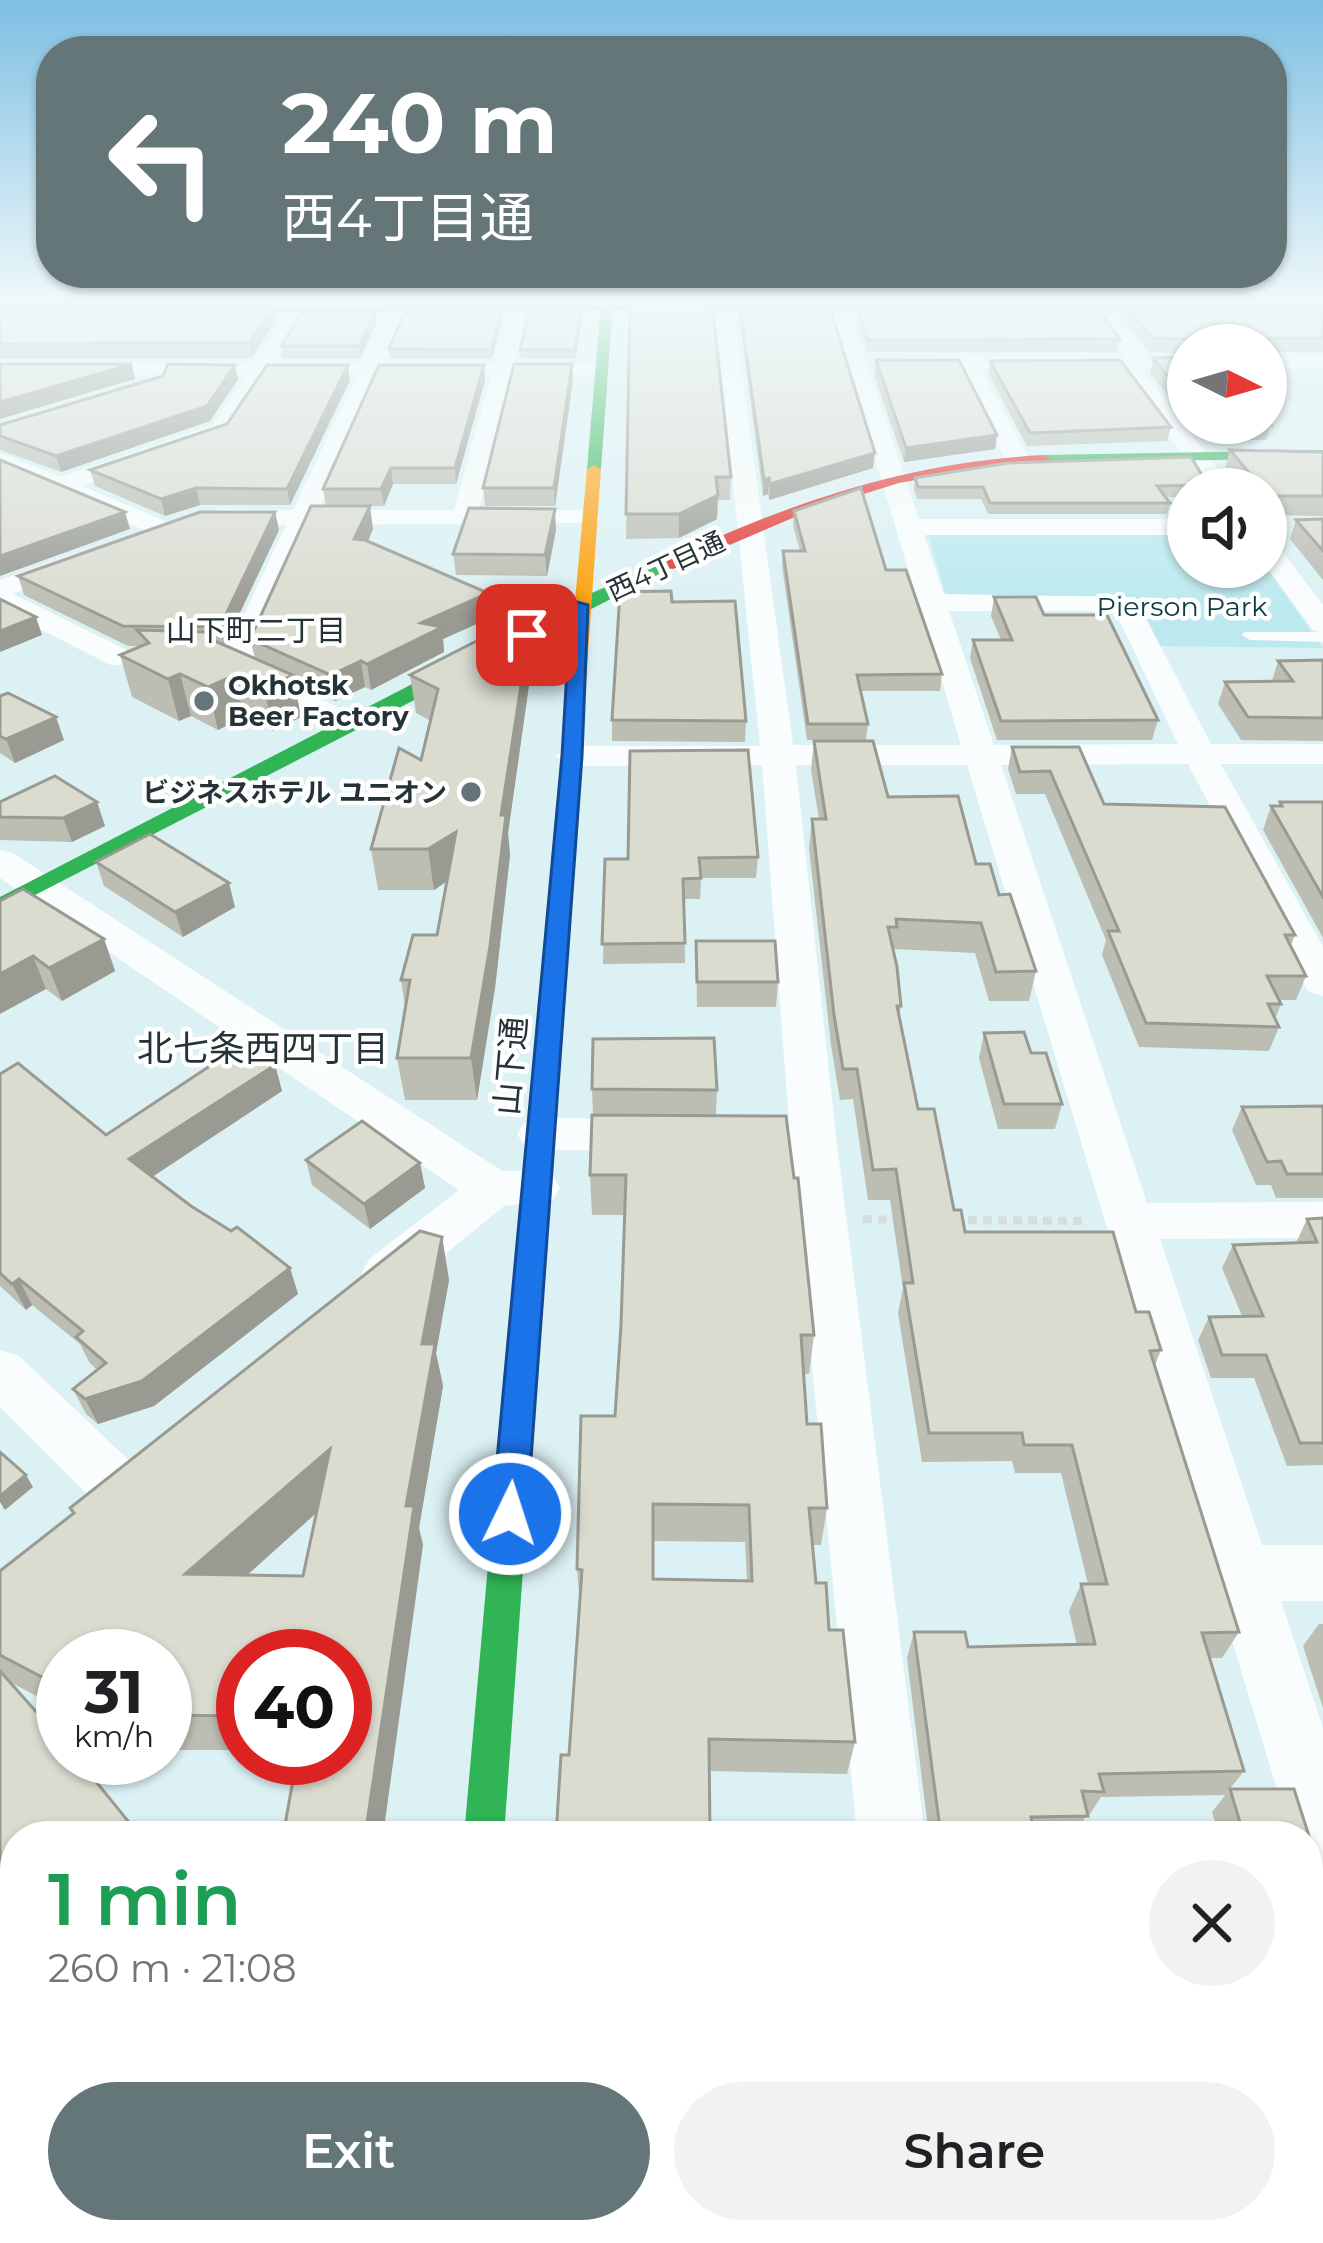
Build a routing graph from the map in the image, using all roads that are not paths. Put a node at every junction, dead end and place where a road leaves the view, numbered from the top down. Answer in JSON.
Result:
{"nodes":[{"id":1,"x":236,"y":408,"type":"edge"},
{"id":2,"x":353,"y":408,"type":"edge"},
{"id":3,"x":495,"y":408,"type":"edge"},
{"id":4,"x":597,"y":408,"type":"edge"},
{"id":5,"x":734,"y":408,"type":"edge"},
{"id":6,"x":872,"y":408,"type":"edge"},
{"id":7,"x":991,"y":408,"type":"edge"},
{"id":8,"x":1162,"y":408,"type":"edge"},
{"id":9,"x":1193,"y":454,"type":"junction"},
{"id":10,"x":1323,"y":454,"type":"edge"},
{"id":11,"x":1017,"y":458,"type":"junction"},
{"id":12,"x":0,"y":460,"type":"edge"},
{"id":13,"x":1204,"y":468,"type":"edge"},
{"id":14,"x":896,"y":478,"type":"junction"},
{"id":15,"x":61,"y":485,"type":"junction"},
{"id":16,"x":305,"y":516,"type":"junction"},
{"id":17,"x":465,"y":517,"type":"junction"},
{"id":18,"x":587,"y":518,"type":"junction"},
{"id":19,"x":912,"y":527,"type":"junction"},
{"id":20,"x":1167,"y":527,"type":"edge"},
{"id":21,"x":747,"y":528,"type":"junction"},
{"id":22,"x":163,"y":530,"type":"junction"},
{"id":23,"x":1287,"y":560,"type":"edge"},
{"id":24,"x":0,"y":589,"type":"edge"},
{"id":25,"x":0,"y":598,"type":"edge"},
{"id":26,"x":935,"y":602,"type":"junction"},
{"id":27,"x":579,"y":605,"type":"junction"},
{"id":28,"x":1323,"y":624,"type":"edge"},
{"id":29,"x":1250,"y":635,"type":"dead end"},
{"id":30,"x":1323,"y":637,"type":"edge"},
{"id":31,"x":237,"y":660,"type":"junction"},
{"id":32,"x":348,"y":724,"type":"junction"},
{"id":33,"x":778,"y":754,"type":"junction"},
{"id":34,"x":981,"y":754,"type":"junction"},
{"id":35,"x":1199,"y":754,"type":"junction"},
{"id":36,"x":1323,"y":754,"type":"edge"},
{"id":37,"x":572,"y":756,"type":"junction"},
{"id":38,"x":0,"y":861,"type":"edge"},
{"id":39,"x":18,"y":896,"type":"edge"},
{"id":40,"x":1323,"y":983,"type":"edge"},
{"id":41,"x":540,"y":1134,"type":"junction"},
{"id":42,"x":698,"y":1135,"type":"edge"},
{"id":43,"x":767,"y":1136,"type":"edge"},
{"id":44,"x":813,"y":1136,"type":"junction"},
{"id":45,"x":514,"y":1189,"type":"junction"},
{"id":46,"x":1323,"y":1220,"type":"edge"},
{"id":47,"x":1126,"y":1221,"type":"junction"},
{"id":48,"x":351,"y":1301,"type":"edge"},
{"id":49,"x":0,"y":1372,"type":"edge"},
{"id":50,"x":118,"y":1486,"type":"edge"},
{"id":51,"x":1239,"y":1573,"type":"junction"},
{"id":52,"x":1323,"y":1573,"type":"edge"},
{"id":53,"x":485,"y":1821,"type":"edge"},
{"id":54,"x":889,"y":1821,"type":"edge"},
{"id":55,"x":1321,"y":1821,"type":"edge"}],
"edges":[{"from":1,"to":15,"type":"street"},
{"from":2,"to":16,"type":"street"},
{"from":3,"to":17,"type":"street"},
{"from":4,"to":18,"type":"street","name":"山下通"},
{"from":5,"to":21,"type":"street"},
{"from":6,"to":14,"type":"street"},
{"from":7,"to":11,"type":"street"},
{"from":8,"to":9,"type":"street"},
{"from":9,"to":10,"type":"street","name":"西4丁目通"},
{"from":9,"to":11,"type":"street","name":"西4丁目通"},
{"from":9,"to":13,"type":"street"},
{"from":11,"to":14,"type":"street","name":"西4丁目通"},
{"from":12,"to":15,"type":"street"},
{"from":14,"to":19,"type":"street"},
{"from":14,"to":21,"type":"street","name":"西4丁目通"},
{"from":15,"to":22,"type":"street"},
{"from":16,"to":17,"type":"street"},
{"from":16,"to":22,"type":"street"},
{"from":16,"to":31,"type":"street"},
{"from":17,"to":18,"type":"street"},
{"from":18,"to":27,"type":"street","name":"山下通"},
{"from":19,"to":20,"type":"street"},
{"from":19,"to":26,"type":"street"},
{"from":21,"to":27,"type":"street","name":"西4丁目通"},
{"from":21,"to":33,"type":"street"},
{"from":22,"to":24,"type":"street"},
{"from":23,"to":28,"type":"street"},
{"from":25,"to":31,"type":"street"},
{"from":26,"to":34,"type":"street"},
{"from":26,"to":35,"type":"street"},
{"from":27,"to":32,"type":"street","name":"西4丁目通"},
{"from":27,"to":37,"type":"street","name":"山下通"},
{"from":29,"to":30,"type":"lane"},
{"from":31,"to":32,"type":"street"},
{"from":32,"to":39,"type":"street","name":"西4丁目通"},
{"from":33,"to":34,"type":"street"},
{"from":33,"to":37,"type":"street"},
{"from":33,"to":44,"type":"street"},
{"from":34,"to":35,"type":"street"},
{"from":34,"to":47,"type":"street"},
{"from":35,"to":36,"type":"street"},
{"from":35,"to":40,"type":"street"},
{"from":37,"to":41,"type":"street","name":"山下通"},
{"from":38,"to":39,"type":"street"},
{"from":39,"to":45,"type":"street"},
{"from":41,"to":42,"type":"street"},
{"from":41,"to":45,"type":"street","name":"山下通"},
{"from":43,"to":44,"type":"street"},
{"from":44,"to":54,"type":"street"},
{"from":45,"to":48,"type":"street"},
{"from":45,"to":53,"type":"street","name":"山下通"},
{"from":46,"to":47,"type":"street"},
{"from":47,"to":51,"type":"street"},
{"from":49,"to":50,"type":"street"},
{"from":51,"to":52,"type":"street"},
{"from":51,"to":55,"type":"street"}]}
